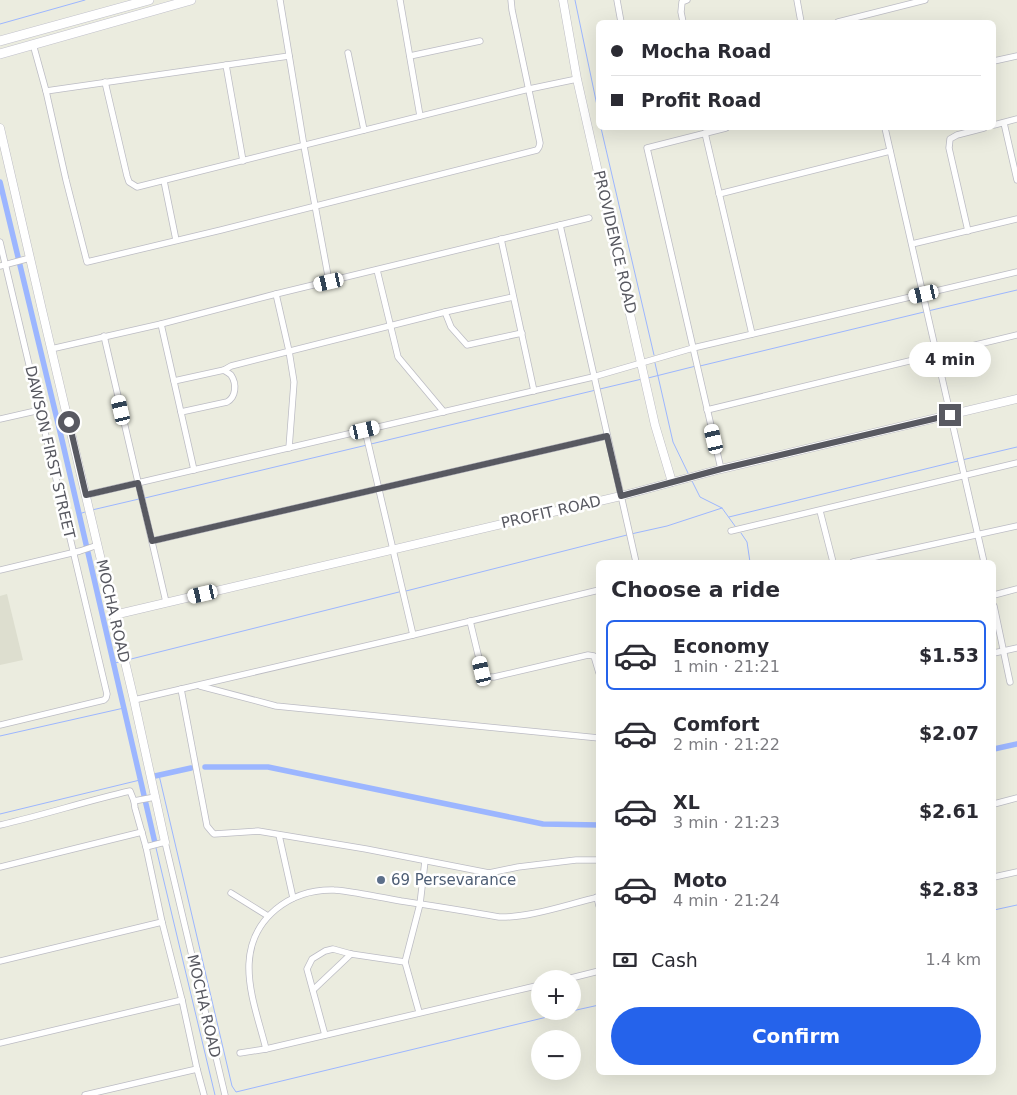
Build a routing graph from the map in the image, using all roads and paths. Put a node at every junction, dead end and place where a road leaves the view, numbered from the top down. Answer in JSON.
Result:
{"nodes":[{"id":1,"x":149,"y":0,"type":"edge"},
{"id":2,"x":191,"y":0,"type":"edge"},
{"id":3,"x":280,"y":0,"type":"edge"},
{"id":4,"x":400,"y":0,"type":"edge"},
{"id":5,"x":512,"y":0,"type":"edge"},
{"id":6,"x":564,"y":0,"type":"edge"},
{"id":7,"x":617,"y":0,"type":"edge"},
{"id":8,"x":687,"y":0,"type":"edge"},
{"id":9,"x":797,"y":0,"type":"edge"},
{"id":10,"x":925,"y":0,"type":"edge"},
{"id":11,"x":621,"y":20,"type":"edge"},
{"id":12,"x":683,"y":20,"type":"edge"},
{"id":13,"x":801,"y":20,"type":"edge"},
{"id":14,"x":846,"y":20,"type":"edge"},
{"id":15,"x":2,"y":41,"type":"edge"},
{"id":16,"x":480,"y":41,"type":"dead end"},
{"id":17,"x":33,"y":44,"type":"junction"},
{"id":18,"x":3,"y":53,"type":"edge"},
{"id":19,"x":348,"y":53,"type":"dead end"},
{"id":20,"x":289,"y":56,"type":"junction"},
{"id":21,"x":410,"y":56,"type":"junction"},
{"id":22,"x":1017,"y":56,"type":"edge"},
{"id":23,"x":996,"y":61,"type":"edge"},
{"id":24,"x":226,"y":65,"type":"junction"},
{"id":25,"x":578,"y":79,"type":"junction"},
{"id":26,"x":105,"y":82,"type":"junction"},
{"id":27,"x":529,"y":89,"type":"junction"},
{"id":28,"x":46,"y":91,"type":"junction"},
{"id":29,"x":420,"y":116,"type":"junction"},
{"id":30,"x":1017,"y":119,"type":"edge"},
{"id":31,"x":1004,"y":123,"type":"junction"},
{"id":32,"x":996,"y":125,"type":"edge"},
{"id":33,"x":0,"y":128,"type":"edge"},
{"id":34,"x":364,"y":130,"type":"junction"},
{"id":35,"x":718,"y":130,"type":"edge"},
{"id":36,"x":885,"y":130,"type":"edge"},
{"id":37,"x":975,"y":130,"type":"edge"},
{"id":38,"x":705,"y":133,"type":"junction"},
{"id":39,"x":304,"y":146,"type":"junction"},
{"id":40,"x":890,"y":151,"type":"junction"},
{"id":41,"x":243,"y":161,"type":"junction"},
{"id":42,"x":164,"y":180,"type":"junction"},
{"id":43,"x":1017,"y":180,"type":"edge"},
{"id":44,"x":719,"y":194,"type":"junction"},
{"id":45,"x":315,"y":206,"type":"junction"},
{"id":46,"x":588,"y":218,"type":"dead end"},
{"id":47,"x":1017,"y":219,"type":"edge"},
{"id":48,"x":560,"y":224,"type":"junction"},
{"id":49,"x":968,"y":231,"type":"junction"},
{"id":50,"x":501,"y":239,"type":"junction"},
{"id":51,"x":176,"y":240,"type":"junction"},
{"id":52,"x":0,"y":242,"type":"edge"},
{"id":53,"x":912,"y":244,"type":"junction"},
{"id":54,"x":27,"y":259,"type":"junction"},
{"id":55,"x":3,"y":265,"type":"edge"},
{"id":56,"x":377,"y":270,"type":"junction"},
{"id":57,"x":1017,"y":272,"type":"edge"},
{"id":58,"x":329,"y":282,"type":"junction"},
{"id":59,"x":276,"y":294,"type":"junction"},
{"id":60,"x":924,"y":294,"type":"junction"},
{"id":61,"x":513,"y":297,"type":"junction"},
{"id":62,"x":445,"y":312,"type":"junction"},
{"id":63,"x":161,"y":324,"type":"junction"},
{"id":64,"x":390,"y":326,"type":"junction"},
{"id":65,"x":522,"y":333,"type":"junction"},
{"id":66,"x":752,"y":334,"type":"junction"},
{"id":67,"x":1017,"y":335,"type":"edge"},
{"id":68,"x":104,"y":336,"type":"junction"},
{"id":69,"x":693,"y":348,"type":"junction"},
{"id":70,"x":51,"y":349,"type":"junction"},
{"id":71,"x":289,"y":351,"type":"junction"},
{"id":72,"x":936,"y":354,"type":"junction"},
{"id":73,"x":642,"y":362,"type":"junction"},
{"id":74,"x":224,"y":370,"type":"junction"},
{"id":75,"x":593,"y":377,"type":"junction"},
{"id":76,"x":174,"y":381,"type":"junction"},
{"id":77,"x":534,"y":390,"type":"junction"},
{"id":78,"x":1017,"y":399,"type":"edge"},
{"id":79,"x":40,"y":410,"type":"junction"},
{"id":80,"x":707,"y":410,"type":"junction"},
{"id":81,"x":181,"y":412,"type":"junction"},
{"id":82,"x":444,"y":412,"type":"junction"},
{"id":83,"x":950,"y":415,"type":"junction"},
{"id":84,"x":0,"y":419,"type":"edge"},
{"id":85,"x":365,"y":430,"type":"junction"},
{"id":86,"x":607,"y":436,"type":"junction"},
{"id":87,"x":289,"y":448,"type":"junction"},
{"id":88,"x":1017,"y":463,"type":"edge"},
{"id":89,"x":721,"y":469,"type":"junction"},
{"id":90,"x":194,"y":470,"type":"junction"},
{"id":91,"x":963,"y":475,"type":"junction"},
{"id":92,"x":672,"y":482,"type":"junction"},
{"id":93,"x":138,"y":483,"type":"junction"},
{"id":94,"x":379,"y":490,"type":"junction"},
{"id":95,"x":86,"y":495,"type":"junction"},
{"id":96,"x":621,"y":496,"type":"junction"},
{"id":97,"x":820,"y":510,"type":"junction"},
{"id":98,"x":1017,"y":526,"type":"edge"},
{"id":99,"x":731,"y":531,"type":"dead end"},
{"id":100,"x":978,"y":534,"type":"junction"},
{"id":101,"x":152,"y":541,"type":"junction"},
{"id":102,"x":95,"y":546,"type":"junction"},
{"id":103,"x":392,"y":550,"type":"junction"},
{"id":104,"x":77,"y":552,"type":"junction"},
{"id":105,"x":636,"y":560,"type":"edge"},
{"id":106,"x":832,"y":560,"type":"edge"},
{"id":107,"x":862,"y":560,"type":"edge"},
{"id":108,"x":984,"y":560,"type":"edge"},
{"id":109,"x":0,"y":570,"type":"edge"},
{"id":110,"x":1017,"y":589,"type":"edge"},
{"id":111,"x":596,"y":591,"type":"edge"},
{"id":112,"x":996,"y":594,"type":"edge"},
{"id":113,"x":166,"y":602,"type":"junction"},
{"id":114,"x":114,"y":614,"type":"junction"},
{"id":115,"x":996,"y":615,"type":"edge"},
{"id":116,"x":470,"y":621,"type":"junction"},
{"id":117,"x":412,"y":635,"type":"junction"},
{"id":118,"x":1017,"y":648,"type":"edge"},
{"id":119,"x":1004,"y":651,"type":"junction"},
{"id":120,"x":996,"y":653,"type":"edge"},
{"id":121,"x":596,"y":662,"type":"edge"},
{"id":122,"x":1010,"y":682,"type":"dead end"},
{"id":123,"x":199,"y":686,"type":"junction"},
{"id":124,"x":181,"y":690,"type":"junction"},
{"id":125,"x":134,"y":700,"type":"junction"},
{"id":126,"x":0,"y":725,"type":"edge"},
{"id":127,"x":596,"y":738,"type":"edge"},
{"id":128,"x":153,"y":798,"type":"junction"},
{"id":129,"x":1017,"y":798,"type":"edge"},
{"id":130,"x":134,"y":801,"type":"junction"},
{"id":131,"x":996,"y":803,"type":"edge"},
{"id":132,"x":0,"y":825,"type":"edge"},
{"id":133,"x":142,"y":832,"type":"junction"},
{"id":134,"x":279,"y":835,"type":"junction"},
{"id":135,"x":164,"y":842,"type":"junction"},
{"id":136,"x":146,"y":847,"type":"junction"},
{"id":137,"x":596,"y":860,"type":"edge"},
{"id":138,"x":425,"y":861,"type":"junction"},
{"id":139,"x":0,"y":867,"type":"edge"},
{"id":140,"x":1017,"y":872,"type":"edge"},
{"id":141,"x":996,"y":877,"type":"edge"},
{"id":142,"x":231,"y":893,"type":"dead end"},
{"id":143,"x":596,"y":897,"type":"edge"},
{"id":144,"x":293,"y":898,"type":"junction"},
{"id":145,"x":420,"y":904,"type":"junction"},
{"id":146,"x":268,"y":916,"type":"junction"},
{"id":147,"x":162,"y":922,"type":"junction"},
{"id":148,"x":351,"y":954,"type":"junction"},
{"id":149,"x":0,"y":961,"type":"edge"},
{"id":150,"x":405,"y":962,"type":"junction"},
{"id":151,"x":596,"y":972,"type":"edge"},
{"id":152,"x":581,"y":976,"type":"edge"},
{"id":153,"x":531,"y":987,"type":"edge"},
{"id":154,"x":314,"y":990,"type":"junction"},
{"id":155,"x":182,"y":1000,"type":"junction"},
{"id":156,"x":419,"y":1012,"type":"junction"},
{"id":157,"x":325,"y":1035,"type":"junction"},
{"id":158,"x":0,"y":1042,"type":"edge"},
{"id":159,"x":266,"y":1049,"type":"junction"},
{"id":160,"x":240,"y":1054,"type":"dead end"},
{"id":161,"x":197,"y":1070,"type":"junction"},
{"id":162,"x":85,"y":1095,"type":"edge"},
{"id":163,"x":204,"y":1095,"type":"edge"},
{"id":164,"x":225,"y":1095,"type":"edge"}],
"edges":[{"from":1,"to":15,"type":"main road"},
{"from":2,"to":17,"type":"main road"},
{"from":3,"to":20,"type":"street"},
{"from":4,"to":21,"type":"street"},
{"from":5,"to":27,"type":"street"},
{"from":6,"to":25,"type":"street","name":"PROVIDENCE ROAD"},
{"from":7,"to":11,"type":"street"},
{"from":8,"to":12,"type":"street"},
{"from":9,"to":13,"type":"street"},
{"from":10,"to":14,"type":"street"},
{"from":16,"to":21,"type":"street"},
{"from":17,"to":18,"type":"main road"},
{"from":17,"to":28,"type":"street"},
{"from":19,"to":34,"type":"street"},
{"from":20,"to":24,"type":"street"},
{"from":20,"to":39,"type":"street"},
{"from":21,"to":29,"type":"street"},
{"from":22,"to":23,"type":"street"},
{"from":24,"to":26,"type":"street"},
{"from":24,"to":41,"type":"street"},
{"from":25,"to":27,"type":"street"},
{"from":25,"to":73,"type":"street","name":"PROVIDENCE ROAD"},
{"from":26,"to":28,"type":"street"},
{"from":26,"to":42,"type":"street"},
{"from":27,"to":29,"type":"street"},
{"from":27,"to":45,"type":"street"},
{"from":28,"to":51,"type":"street"},
{"from":29,"to":34,"type":"street"},
{"from":30,"to":31,"type":"street"},
{"from":31,"to":32,"type":"street"},
{"from":31,"to":43,"type":"street"},
{"from":33,"to":54,"type":"street","name":"MOCHA ROAD"},
{"from":34,"to":39,"type":"street"},
{"from":35,"to":38,"type":"street"},
{"from":36,"to":40,"type":"street"},
{"from":37,"to":49,"type":"street"},
{"from":38,"to":44,"type":"street"},
{"from":38,"to":69,"type":"street"},
{"from":39,"to":41,"type":"street"},
{"from":39,"to":45,"type":"street"},
{"from":40,"to":44,"type":"street"},
{"from":40,"to":53,"type":"street"},
{"from":41,"to":42,"type":"street"},
{"from":42,"to":51,"type":"street"},
{"from":44,"to":66,"type":"street"},
{"from":45,"to":51,"type":"street"},
{"from":45,"to":58,"type":"street"},
{"from":46,"to":48,"type":"street"},
{"from":47,"to":49,"type":"street"},
{"from":48,"to":50,"type":"street"},
{"from":48,"to":75,"type":"street"},
{"from":49,"to":53,"type":"street"},
{"from":50,"to":56,"type":"street"},
{"from":50,"to":61,"type":"street"},
{"from":52,"to":55,"type":"street","name":"DAWSON FIRST STREET"},
{"from":53,"to":60,"type":"street"},
{"from":54,"to":55,"type":"street"},
{"from":54,"to":70,"type":"street","name":"MOCHA ROAD"},
{"from":55,"to":79,"type":"street","name":"DAWSON FIRST STREET"},
{"from":56,"to":58,"type":"street"},
{"from":56,"to":64,"type":"street"},
{"from":57,"to":60,"type":"street"},
{"from":58,"to":59,"type":"street"},
{"from":59,"to":63,"type":"street"},
{"from":59,"to":71,"type":"street"},
{"from":60,"to":66,"type":"street"},
{"from":60,"to":72,"type":"street"},
{"from":61,"to":62,"type":"street"},
{"from":61,"to":65,"type":"street"},
{"from":62,"to":64,"type":"street"},
{"from":62,"to":65,"type":"street"},
{"from":63,"to":68,"type":"street"},
{"from":63,"to":76,"type":"street"},
{"from":64,"to":71,"type":"street"},
{"from":64,"to":82,"type":"street"},
{"from":65,"to":77,"type":"street"},
{"from":66,"to":69,"type":"street"},
{"from":67,"to":72,"type":"street"},
{"from":68,"to":70,"type":"street"},
{"from":68,"to":93,"type":"street"},
{"from":69,"to":73,"type":"street"},
{"from":69,"to":80,"type":"street"},
{"from":70,"to":95,"type":"street","name":"MOCHA ROAD"},
{"from":71,"to":74,"type":"street"},
{"from":71,"to":87,"type":"street"},
{"from":72,"to":80,"type":"street"},
{"from":72,"to":83,"type":"street"},
{"from":73,"to":75,"type":"street"},
{"from":73,"to":92,"type":"street","name":"PROVIDENCE ROAD"},
{"from":74,"to":76,"type":"street"},
{"from":74,"to":81,"type":"street"},
{"from":75,"to":77,"type":"street"},
{"from":75,"to":86,"type":"street"},
{"from":76,"to":81,"type":"street"},
{"from":77,"to":82,"type":"street"},
{"from":78,"to":83,"type":"street","name":"PROFIT ROAD"},
{"from":79,"to":84,"type":"street"},
{"from":79,"to":104,"type":"street","name":"DAWSON FIRST STREET"},
{"from":80,"to":89,"type":"street"},
{"from":81,"to":90,"type":"street"},
{"from":82,"to":85,"type":"street"},
{"from":83,"to":89,"type":"street","name":"PROFIT ROAD"},
{"from":83,"to":91,"type":"street"},
{"from":85,"to":87,"type":"street"},
{"from":85,"to":94,"type":"street"},
{"from":86,"to":94,"type":"street"},
{"from":86,"to":96,"type":"street"},
{"from":87,"to":90,"type":"street"},
{"from":88,"to":91,"type":"street"},
{"from":89,"to":92,"type":"street","name":"PROFIT ROAD"},
{"from":90,"to":93,"type":"street"},
{"from":91,"to":97,"type":"street"},
{"from":91,"to":100,"type":"street"},
{"from":92,"to":96,"type":"street","name":"PROFIT ROAD"},
{"from":93,"to":95,"type":"street"},
{"from":93,"to":101,"type":"street"},
{"from":94,"to":101,"type":"street"},
{"from":94,"to":103,"type":"street"},
{"from":95,"to":102,"type":"street","name":"MOCHA ROAD"},
{"from":96,"to":103,"type":"street","name":"PROFIT ROAD"},
{"from":96,"to":105,"type":"street"},
{"from":97,"to":99,"type":"street"},
{"from":97,"to":106,"type":"street"},
{"from":98,"to":100,"type":"street"},
{"from":100,"to":107,"type":"street"},
{"from":100,"to":108,"type":"street"},
{"from":101,"to":113,"type":"street"},
{"from":102,"to":104,"type":"street"},
{"from":102,"to":114,"type":"street","name":"MOCHA ROAD"},
{"from":103,"to":113,"type":"street","name":"PROFIT ROAD"},
{"from":103,"to":117,"type":"street"},
{"from":104,"to":109,"type":"street"},
{"from":104,"to":126,"type":"street","name":"DAWSON FIRST STREET"},
{"from":110,"to":112,"type":"street"},
{"from":111,"to":116,"type":"street"},
{"from":113,"to":114,"type":"street","name":"PROFIT ROAD"},
{"from":114,"to":125,"type":"street","name":"MOCHA ROAD"},
{"from":115,"to":119,"type":"street"},
{"from":116,"to":117,"type":"street"},
{"from":116,"to":121,"type":"street"},
{"from":117,"to":123,"type":"street"},
{"from":118,"to":119,"type":"street"},
{"from":119,"to":120,"type":"street"},
{"from":119,"to":122,"type":"street"},
{"from":123,"to":124,"type":"street"},
{"from":123,"to":127,"type":"street"},
{"from":124,"to":125,"type":"street"},
{"from":124,"to":134,"type":"street"},
{"from":125,"to":128,"type":"street","name":"MOCHA ROAD"},
{"from":128,"to":130,"type":"street"},
{"from":128,"to":135,"type":"street","name":"MOCHA ROAD"},
{"from":129,"to":131,"type":"street"},
{"from":130,"to":132,"type":"street"},
{"from":130,"to":133,"type":"street"},
{"from":133,"to":136,"type":"street"},
{"from":133,"to":139,"type":"street"},
{"from":134,"to":138,"type":"street"},
{"from":134,"to":144,"type":"street"},
{"from":135,"to":136,"type":"street"},
{"from":135,"to":164,"type":"street","name":"MOCHA ROAD"},
{"from":136,"to":147,"type":"street"},
{"from":137,"to":138,"type":"street"},
{"from":138,"to":145,"type":"street"},
{"from":140,"to":141,"type":"street"},
{"from":142,"to":146,"type":"street"},
{"from":143,"to":145,"type":"street"},
{"from":144,"to":145,"type":"street"},
{"from":144,"to":146,"type":"street"},
{"from":145,"to":150,"type":"street"},
{"from":146,"to":159,"type":"street"},
{"from":147,"to":149,"type":"street"},
{"from":147,"to":155,"type":"street"},
{"from":148,"to":150,"type":"street"},
{"from":148,"to":154,"type":"street"},
{"from":148,"to":154,"type":"street"},
{"from":150,"to":156,"type":"street"},
{"from":151,"to":152,"type":"street"},
{"from":153,"to":156,"type":"street"},
{"from":154,"to":157,"type":"street"},
{"from":155,"to":158,"type":"street"},
{"from":155,"to":161,"type":"street"},
{"from":156,"to":157,"type":"street"},
{"from":157,"to":159,"type":"street"},
{"from":159,"to":160,"type":"street"},
{"from":161,"to":162,"type":"street"},
{"from":161,"to":163,"type":"street"}]}
